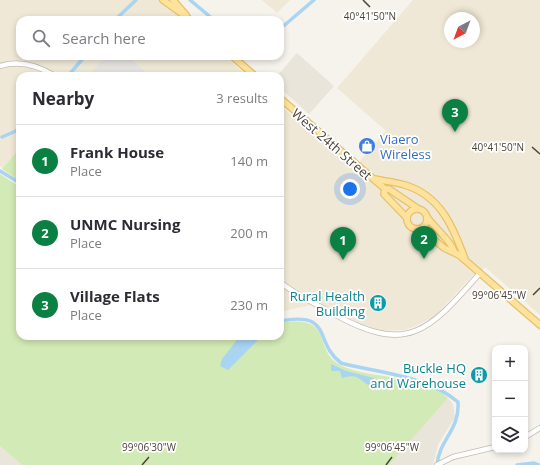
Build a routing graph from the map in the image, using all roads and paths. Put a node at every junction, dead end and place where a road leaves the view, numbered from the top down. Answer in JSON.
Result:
{"nodes":[{"id":1,"x":163,"y":0,"type":"edge"},
{"id":2,"x":173,"y":0,"type":"edge"},
{"id":3,"x":186,"y":16,"type":"edge"},
{"id":4,"x":187,"y":16,"type":"edge"},
{"id":5,"x":237,"y":60,"type":"edge"},
{"id":6,"x":0,"y":66,"type":"edge"},
{"id":7,"x":47,"y":72,"type":"edge"},
{"id":8,"x":250,"y":72,"type":"edge"},
{"id":9,"x":284,"y":101,"type":"edge"},
{"id":10,"x":373,"y":179,"type":"junction"},
{"id":11,"x":385,"y":189,"type":"junction"},
{"id":12,"x":417,"y":208,"type":"junction"},
{"id":13,"x":427,"y":217,"type":"junction"},
{"id":14,"x":406,"y":218,"type":"junction"},
{"id":15,"x":417,"y":229,"type":"junction"},
{"id":16,"x":454,"y":251,"type":"junction"},
{"id":17,"x":465,"y":259,"type":"junction"},
{"id":18,"x":480,"y":272,"type":"junction"},
{"id":19,"x":284,"y":285,"type":"edge"},
{"id":20,"x":540,"y":325,"type":"edge"},
{"id":21,"x":540,"y":428,"type":"edge"},
{"id":22,"x":528,"y":436,"type":"edge"},
{"id":23,"x":492,"y":448,"type":"edge"},
{"id":24,"x":437,"y":465,"type":"edge"}],
"edges":[{"from":1,"to":3,"type":"main road"},
{"from":2,"to":4,"type":"main road"},
{"from":5,"to":8,"type":"main road"},
{"from":6,"to":7,"type":"street"},
{"from":9,"to":10,"type":"main road","name":"West 24th Street"},
{"from":10,"to":11,"type":"main road","name":"West 24th Street"},
{"from":10,"to":17,"type":"main road"},
{"from":11,"to":12,"type":"main road","name":"West 24th Street"},
{"from":11,"to":14,"type":"main road","name":"West 24th Street"},
{"from":12,"to":13,"type":"main road"},
{"from":12,"to":14,"type":"main road"},
{"from":13,"to":15,"type":"main road"},
{"from":13,"to":16,"type":"main road"},
{"from":14,"to":15,"type":"main road"},
{"from":15,"to":16,"type":"main road"},
{"from":16,"to":17,"type":"main road"},
{"from":17,"to":18,"type":"main road"},
{"from":18,"to":19,"type":"street"},
{"from":18,"to":20,"type":"main road"},
{"from":21,"to":22,"type":"street"},
{"from":23,"to":24,"type":"street"}]}
